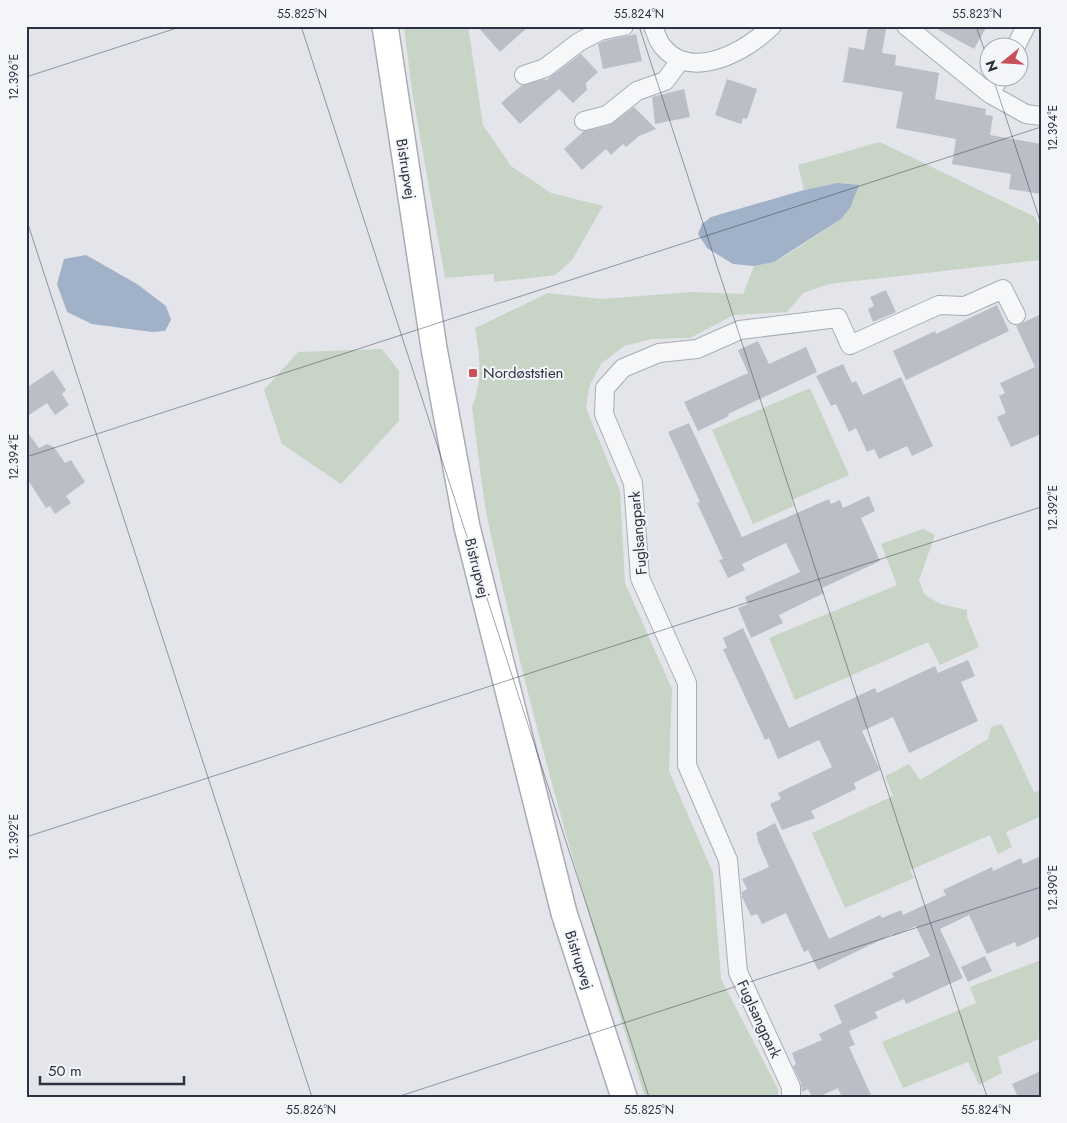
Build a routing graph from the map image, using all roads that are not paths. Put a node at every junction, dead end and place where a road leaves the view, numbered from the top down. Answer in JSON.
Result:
{"nodes":[{"id":1,"x":384,"y":26,"type":"edge"},
{"id":2,"x":624,"y":26,"type":"edge"},
{"id":3,"x":653,"y":26,"type":"edge"},
{"id":4,"x":772,"y":26,"type":"edge"},
{"id":5,"x":906,"y":26,"type":"edge"},
{"id":6,"x":1026,"y":26,"type":"edge"},
{"id":7,"x":1020,"y":38,"type":"edge"},
{"id":8,"x":680,"y":61,"type":"junction"},
{"id":9,"x":524,"y":75,"type":"dead end"},
{"id":10,"x":993,"y":88,"type":"edge"},
{"id":11,"x":990,"y":94,"type":"junction"},
{"id":12,"x":1041,"y":116,"type":"edge"},
{"id":13,"x":584,"y":121,"type":"dead end"},
{"id":14,"x":1016,"y":315,"type":"dead end"},
{"id":15,"x":624,"y":1097,"type":"edge"},
{"id":16,"x":791,"y":1097,"type":"edge"}],
"edges":[{"from":1,"to":15,"type":"main road","name":"Bistrupvej"},
{"from":2,"to":9,"type":"street"},
{"from":3,"to":8,"type":"street"},
{"from":4,"to":8,"type":"street"},
{"from":5,"to":11,"type":"street"},
{"from":6,"to":7,"type":"street"},
{"from":8,"to":13,"type":"street"},
{"from":10,"to":11,"type":"street"},
{"from":11,"to":12,"type":"street"},
{"from":14,"to":16,"type":"street","name":"Fuglsangpark"}]}
